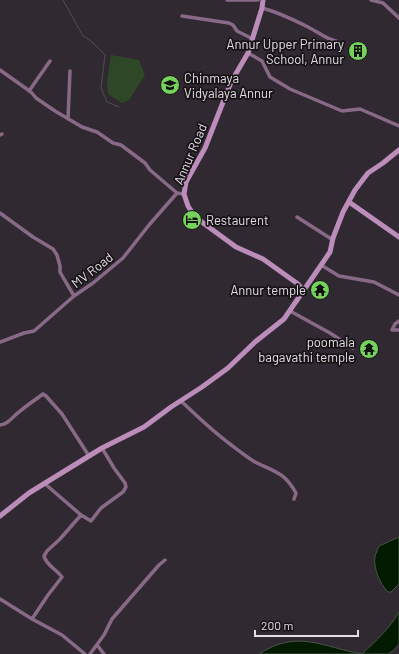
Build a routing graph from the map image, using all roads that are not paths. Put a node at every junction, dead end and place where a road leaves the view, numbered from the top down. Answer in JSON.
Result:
{"nodes":[{"id":1,"x":226,"y":0,"type":"edge"},
{"id":2,"x":258,"y":0,"type":"edge"},
{"id":3,"x":263,"y":0,"type":"edge"},
{"id":4,"x":371,"y":0,"type":"edge"},
{"id":5,"x":262,"y":8,"type":"junction"},
{"id":6,"x":182,"y":16,"type":"dead end"},
{"id":7,"x":399,"y":18,"type":"edge"},
{"id":8,"x":253,"y":39,"type":"junction"},
{"id":9,"x":339,"y":42,"type":"dead end"},
{"id":10,"x":248,"y":52,"type":"junction"},
{"id":11,"x":50,"y":61,"type":"dead end"},
{"id":12,"x":0,"y":70,"type":"edge"},
{"id":13,"x":70,"y":71,"type":"dead end"},
{"id":14,"x":30,"y":91,"type":"junction"},
{"id":15,"x":68,"y":119,"type":"junction"},
{"id":16,"x":399,"y":126,"type":"edge"},
{"id":17,"x":399,"y":150,"type":"edge"},
{"id":18,"x":397,"y":155,"type":"edge"},
{"id":19,"x":176,"y":193,"type":"junction"},
{"id":20,"x":184,"y":194,"type":"junction"},
{"id":21,"x":349,"y":202,"type":"junction"},
{"id":22,"x":0,"y":213,"type":"edge"},
{"id":23,"x":297,"y":216,"type":"dead end"},
{"id":24,"x":399,"y":237,"type":"edge"},
{"id":25,"x":333,"y":240,"type":"junction"},
{"id":26,"x":320,"y":265,"type":"junction"},
{"id":27,"x":303,"y":290,"type":"junction"},
{"id":28,"x":399,"y":295,"type":"edge"},
{"id":29,"x":74,"y":296,"type":"junction"},
{"id":30,"x":290,"y":311,"type":"junction"},
{"id":31,"x":399,"y":321,"type":"edge"},
{"id":32,"x":399,"y":330,"type":"edge"},
{"id":33,"x":0,"y":342,"type":"edge"},
{"id":34,"x":353,"y":348,"type":"dead end"},
{"id":35,"x":181,"y":401,"type":"junction"},
{"id":36,"x":0,"y":425,"type":"edge"},
{"id":37,"x":102,"y":448,"type":"junction"},
{"id":38,"x":89,"y":456,"type":"junction"},
{"id":39,"x":44,"y":483,"type":"junction"},
{"id":40,"x":294,"y":499,"type":"dead end"},
{"id":41,"x":81,"y":515,"type":"junction"},
{"id":42,"x":0,"y":516,"type":"edge"},
{"id":43,"x":165,"y":560,"type":"dead end"},
{"id":44,"x":0,"y":600,"type":"edge"},
{"id":45,"x":32,"y":620,"type":"junction"},
{"id":46,"x":97,"y":646,"type":"junction"},
{"id":47,"x":85,"y":654,"type":"edge"},
{"id":48,"x":90,"y":654,"type":"edge"},
{"id":49,"x":104,"y":654,"type":"edge"}],
"edges":[{"from":1,"to":2,"type":"street"},
{"from":3,"to":5,"type":"main road","name":"Annur Road"},
{"from":4,"to":7,"type":"street"},
{"from":5,"to":8,"type":"main road","name":"Annur Road"},
{"from":5,"to":9,"type":"street"},
{"from":6,"to":8,"type":"street"},
{"from":8,"to":10,"type":"main road","name":"Annur Road"},
{"from":10,"to":16,"type":"street"},
{"from":10,"to":20,"type":"main road","name":"Annur Road"},
{"from":11,"to":14,"type":"street"},
{"from":12,"to":14,"type":"street"},
{"from":13,"to":15,"type":"street"},
{"from":14,"to":15,"type":"street"},
{"from":15,"to":19,"type":"street"},
{"from":17,"to":18,"type":"main road"},
{"from":18,"to":21,"type":"main road"},
{"from":19,"to":20,"type":"street"},
{"from":19,"to":29,"type":"street","name":"MV Road"},
{"from":20,"to":27,"type":"main road","name":"Annur Road"},
{"from":21,"to":24,"type":"main road"},
{"from":21,"to":25,"type":"main road"},
{"from":22,"to":29,"type":"street","name":"MV Road"},
{"from":23,"to":25,"type":"street"},
{"from":25,"to":26,"type":"main road"},
{"from":26,"to":27,"type":"main road"},
{"from":26,"to":28,"type":"street"},
{"from":27,"to":30,"type":"main road"},
{"from":29,"to":33,"type":"street"},
{"from":30,"to":34,"type":"street"},
{"from":30,"to":35,"type":"main road"},
{"from":31,"to":32,"type":"street"},
{"from":35,"to":37,"type":"main road"},
{"from":35,"to":40,"type":"street"},
{"from":36,"to":38,"type":"street"},
{"from":37,"to":38,"type":"main road"},
{"from":37,"to":41,"type":"street"},
{"from":38,"to":39,"type":"main road"},
{"from":39,"to":41,"type":"street"},
{"from":39,"to":42,"type":"main road"},
{"from":41,"to":45,"type":"street"},
{"from":43,"to":46,"type":"street"},
{"from":44,"to":45,"type":"street"},
{"from":45,"to":47,"type":"street"},
{"from":46,"to":48,"type":"street"},
{"from":46,"to":49,"type":"street"}]}
